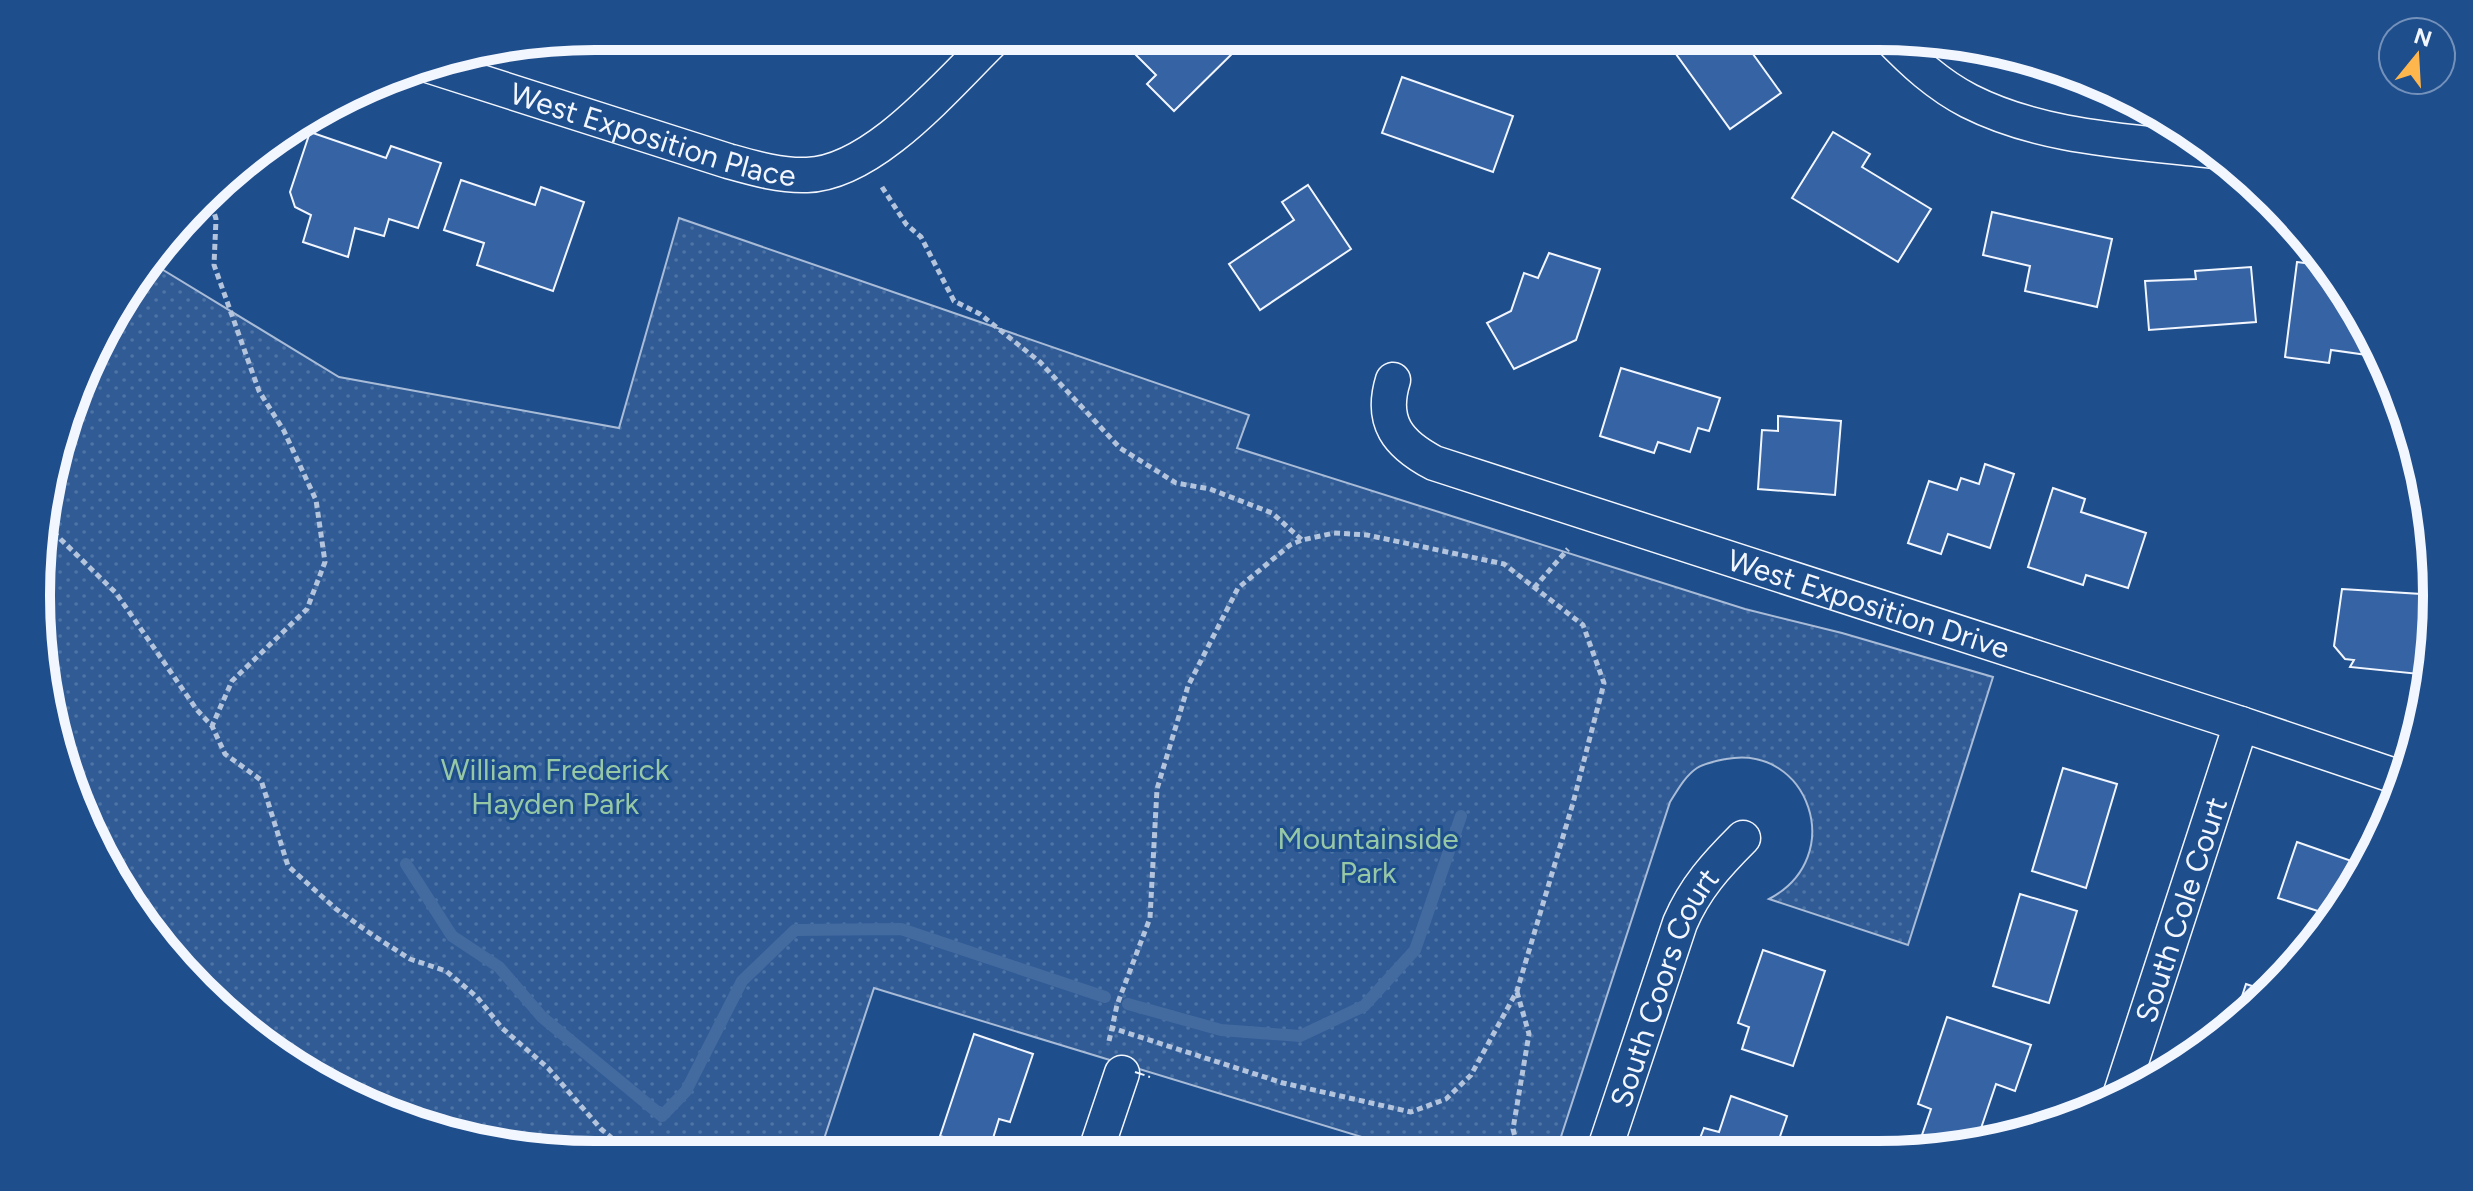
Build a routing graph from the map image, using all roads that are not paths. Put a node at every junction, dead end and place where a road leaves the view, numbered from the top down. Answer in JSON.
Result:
{"nodes":[{"id":1,"x":982,"y":50,"type":"edge"},
{"id":2,"x":1902,"y":51,"type":"edge"},
{"id":3,"x":447,"y":71,"type":"edge"},
{"id":4,"x":2190,"y":148,"type":"edge"},
{"id":5,"x":1393,"y":380,"type":"dead end"},
{"id":6,"x":2241,"y":724,"type":"junction"},
{"id":7,"x":2392,"y":775,"type":"edge"},
{"id":8,"x":1743,"y":838,"type":"dead end"},
{"id":9,"x":1122,"y":1073,"type":"dead end"},
{"id":10,"x":2125,"y":1082,"type":"edge"},
{"id":11,"x":1099,"y":1141,"type":"edge"},
{"id":12,"x":1607,"y":1141,"type":"edge"}],
"edges":[{"from":1,"to":3,"type":"street","name":"West Exposition Place"},
{"from":2,"to":4,"type":"street"},
{"from":5,"to":6,"type":"street","name":"West Exposition Drive"},
{"from":6,"to":7,"type":"street","name":"West Exposition Drive"},
{"from":6,"to":10,"type":"street","name":"South Cole Court"},
{"from":8,"to":12,"type":"street","name":"South Coors Court"},
{"from":9,"to":11,"type":"street"}]}
